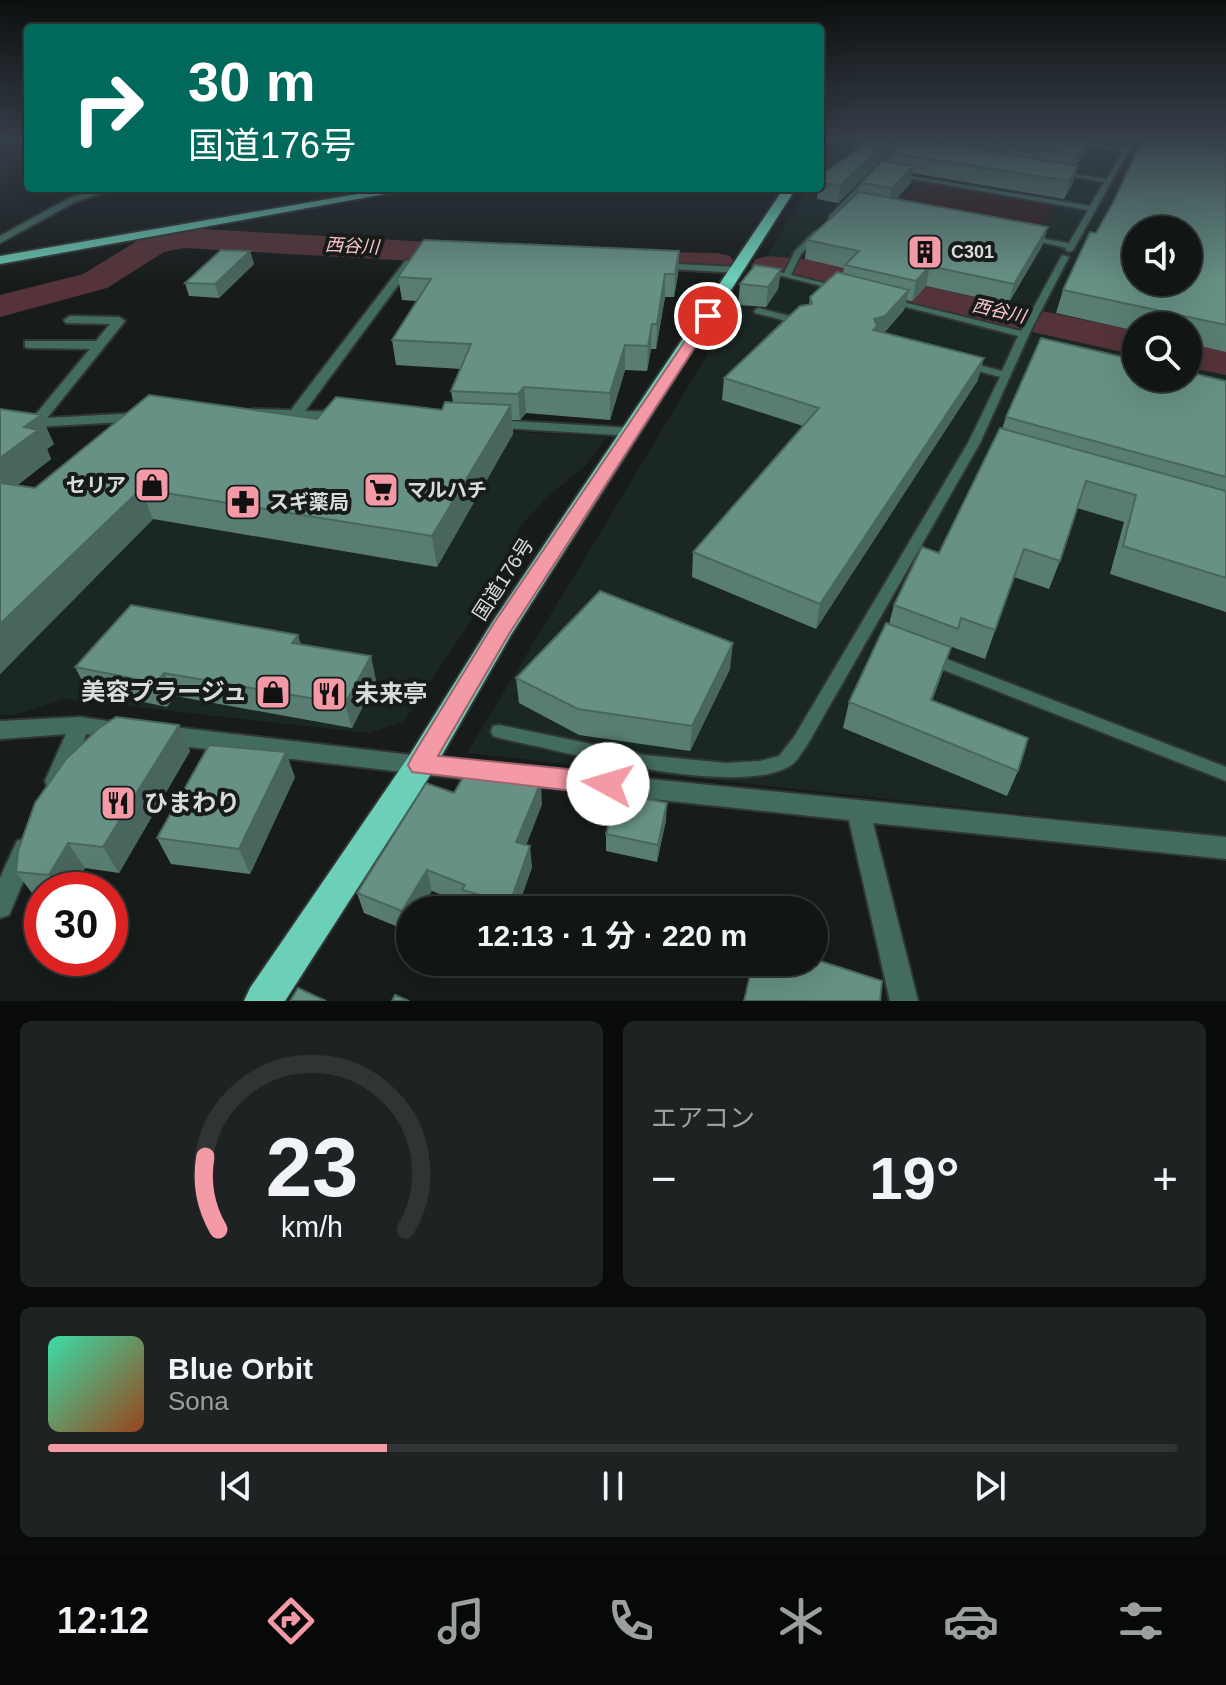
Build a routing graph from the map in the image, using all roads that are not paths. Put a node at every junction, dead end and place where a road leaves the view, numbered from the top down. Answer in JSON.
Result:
{"nodes":[{"id":1,"x":863,"y":187,"type":"edge"},
{"id":2,"x":963,"y":187,"type":"edge"},
{"id":3,"x":1106,"y":187,"type":"edge"},
{"id":4,"x":99,"y":192,"type":"edge"},
{"id":5,"x":389,"y":192,"type":"edge"},
{"id":6,"x":788,"y":192,"type":"edge"},
{"id":7,"x":847,"y":203,"type":"junction"},
{"id":8,"x":862,"y":206,"type":"edge"},
{"id":9,"x":1093,"y":209,"type":"junction"},
{"id":10,"x":1012,"y":234,"type":"edge"},
{"id":11,"x":0,"y":240,"type":"edge"},
{"id":12,"x":1069,"y":251,"type":"junction"},
{"id":13,"x":415,"y":256,"type":"edge"},
{"id":14,"x":0,"y":260,"type":"edge"},
{"id":15,"x":651,"y":266,"type":"edge"},
{"id":16,"x":739,"y":270,"type":"junction"},
{"id":17,"x":774,"y":273,"type":"edge"},
{"id":18,"x":788,"y":274,"type":"junction"},
{"id":19,"x":846,"y":291,"type":"edge"},
{"id":20,"x":875,"y":298,"type":"edge"},
{"id":21,"x":758,"y":311,"type":"dead end"},
{"id":22,"x":70,"y":320,"type":"dead end"},
{"id":23,"x":802,"y":322,"type":"edge"},
{"id":24,"x":1027,"y":338,"type":"junction"},
{"id":25,"x":29,"y":344,"type":"dead end"},
{"id":26,"x":98,"y":345,"type":"junction"},
{"id":27,"x":948,"y":360,"type":"edge"},
{"id":28,"x":1005,"y":375,"type":"junction"},
{"id":29,"x":240,"y":412,"type":"edge"},
{"id":30,"x":295,"y":414,"type":"junction"},
{"id":31,"x":151,"y":416,"type":"edge"},
{"id":32,"x":356,"y":417,"type":"edge"},
{"id":33,"x":35,"y":424,"type":"junction"},
{"id":34,"x":479,"y":424,"type":"edge"},
{"id":35,"x":0,"y":425,"type":"edge"},
{"id":36,"x":632,"y":432,"type":"junction"},
{"id":37,"x":922,"y":655,"type":"edge"},
{"id":38,"x":80,"y":725,"type":"junction"},
{"id":39,"x":0,"y":730,"type":"edge"},
{"id":40,"x":499,"y":731,"type":"dead end"},
{"id":41,"x":420,"y":765,"type":"junction"},
{"id":42,"x":1226,"y":774,"type":"edge"},
{"id":43,"x":858,"y":810,"type":"junction"},
{"id":44,"x":1226,"y":848,"type":"edge"},
{"id":45,"x":0,"y":906,"type":"edge"},
{"id":46,"x":263,"y":1001,"type":"edge"},
{"id":47,"x":904,"y":1001,"type":"edge"}],
"edges":[{"from":1,"to":7,"type":"lane"},
{"from":2,"to":9,"type":"lane"},
{"from":3,"to":9,"type":"lane"},
{"from":4,"to":11,"type":"street"},
{"from":5,"to":14,"type":"main road"},
{"from":6,"to":16,"type":"highway","name":"国道176号"},
{"from":7,"to":8,"type":"lane"},
{"from":7,"to":18,"type":"lane"},
{"from":9,"to":12,"type":"lane"},
{"from":10,"to":12,"type":"lane"},
{"from":12,"to":24,"type":"lane"},
{"from":13,"to":30,"type":"street"},
{"from":15,"to":16,"type":"street"},
{"from":16,"to":36,"type":"highway","name":"国道176号"},
{"from":17,"to":18,"type":"lane"},
{"from":18,"to":19,"type":"lane"},
{"from":20,"to":24,"type":"lane"},
{"from":21,"to":23,"type":"lane"},
{"from":22,"to":26,"type":"street"},
{"from":24,"to":28,"type":"lane"},
{"from":25,"to":26,"type":"street"},
{"from":26,"to":33,"type":"street"},
{"from":27,"to":28,"type":"lane"},
{"from":28,"to":40,"type":"lane"},
{"from":29,"to":30,"type":"street"},
{"from":30,"to":32,"type":"street"},
{"from":31,"to":33,"type":"street"},
{"from":33,"to":35,"type":"street"},
{"from":34,"to":36,"type":"street"},
{"from":36,"to":41,"type":"highway","name":"国道176号"},
{"from":37,"to":42,"type":"lane"},
{"from":38,"to":39,"type":"street"},
{"from":38,"to":41,"type":"street"},
{"from":38,"to":45,"type":"street"},
{"from":41,"to":43,"type":"street"},
{"from":41,"to":46,"type":"highway","name":"国道176号"},
{"from":43,"to":44,"type":"street"},
{"from":43,"to":47,"type":"street"}]}
